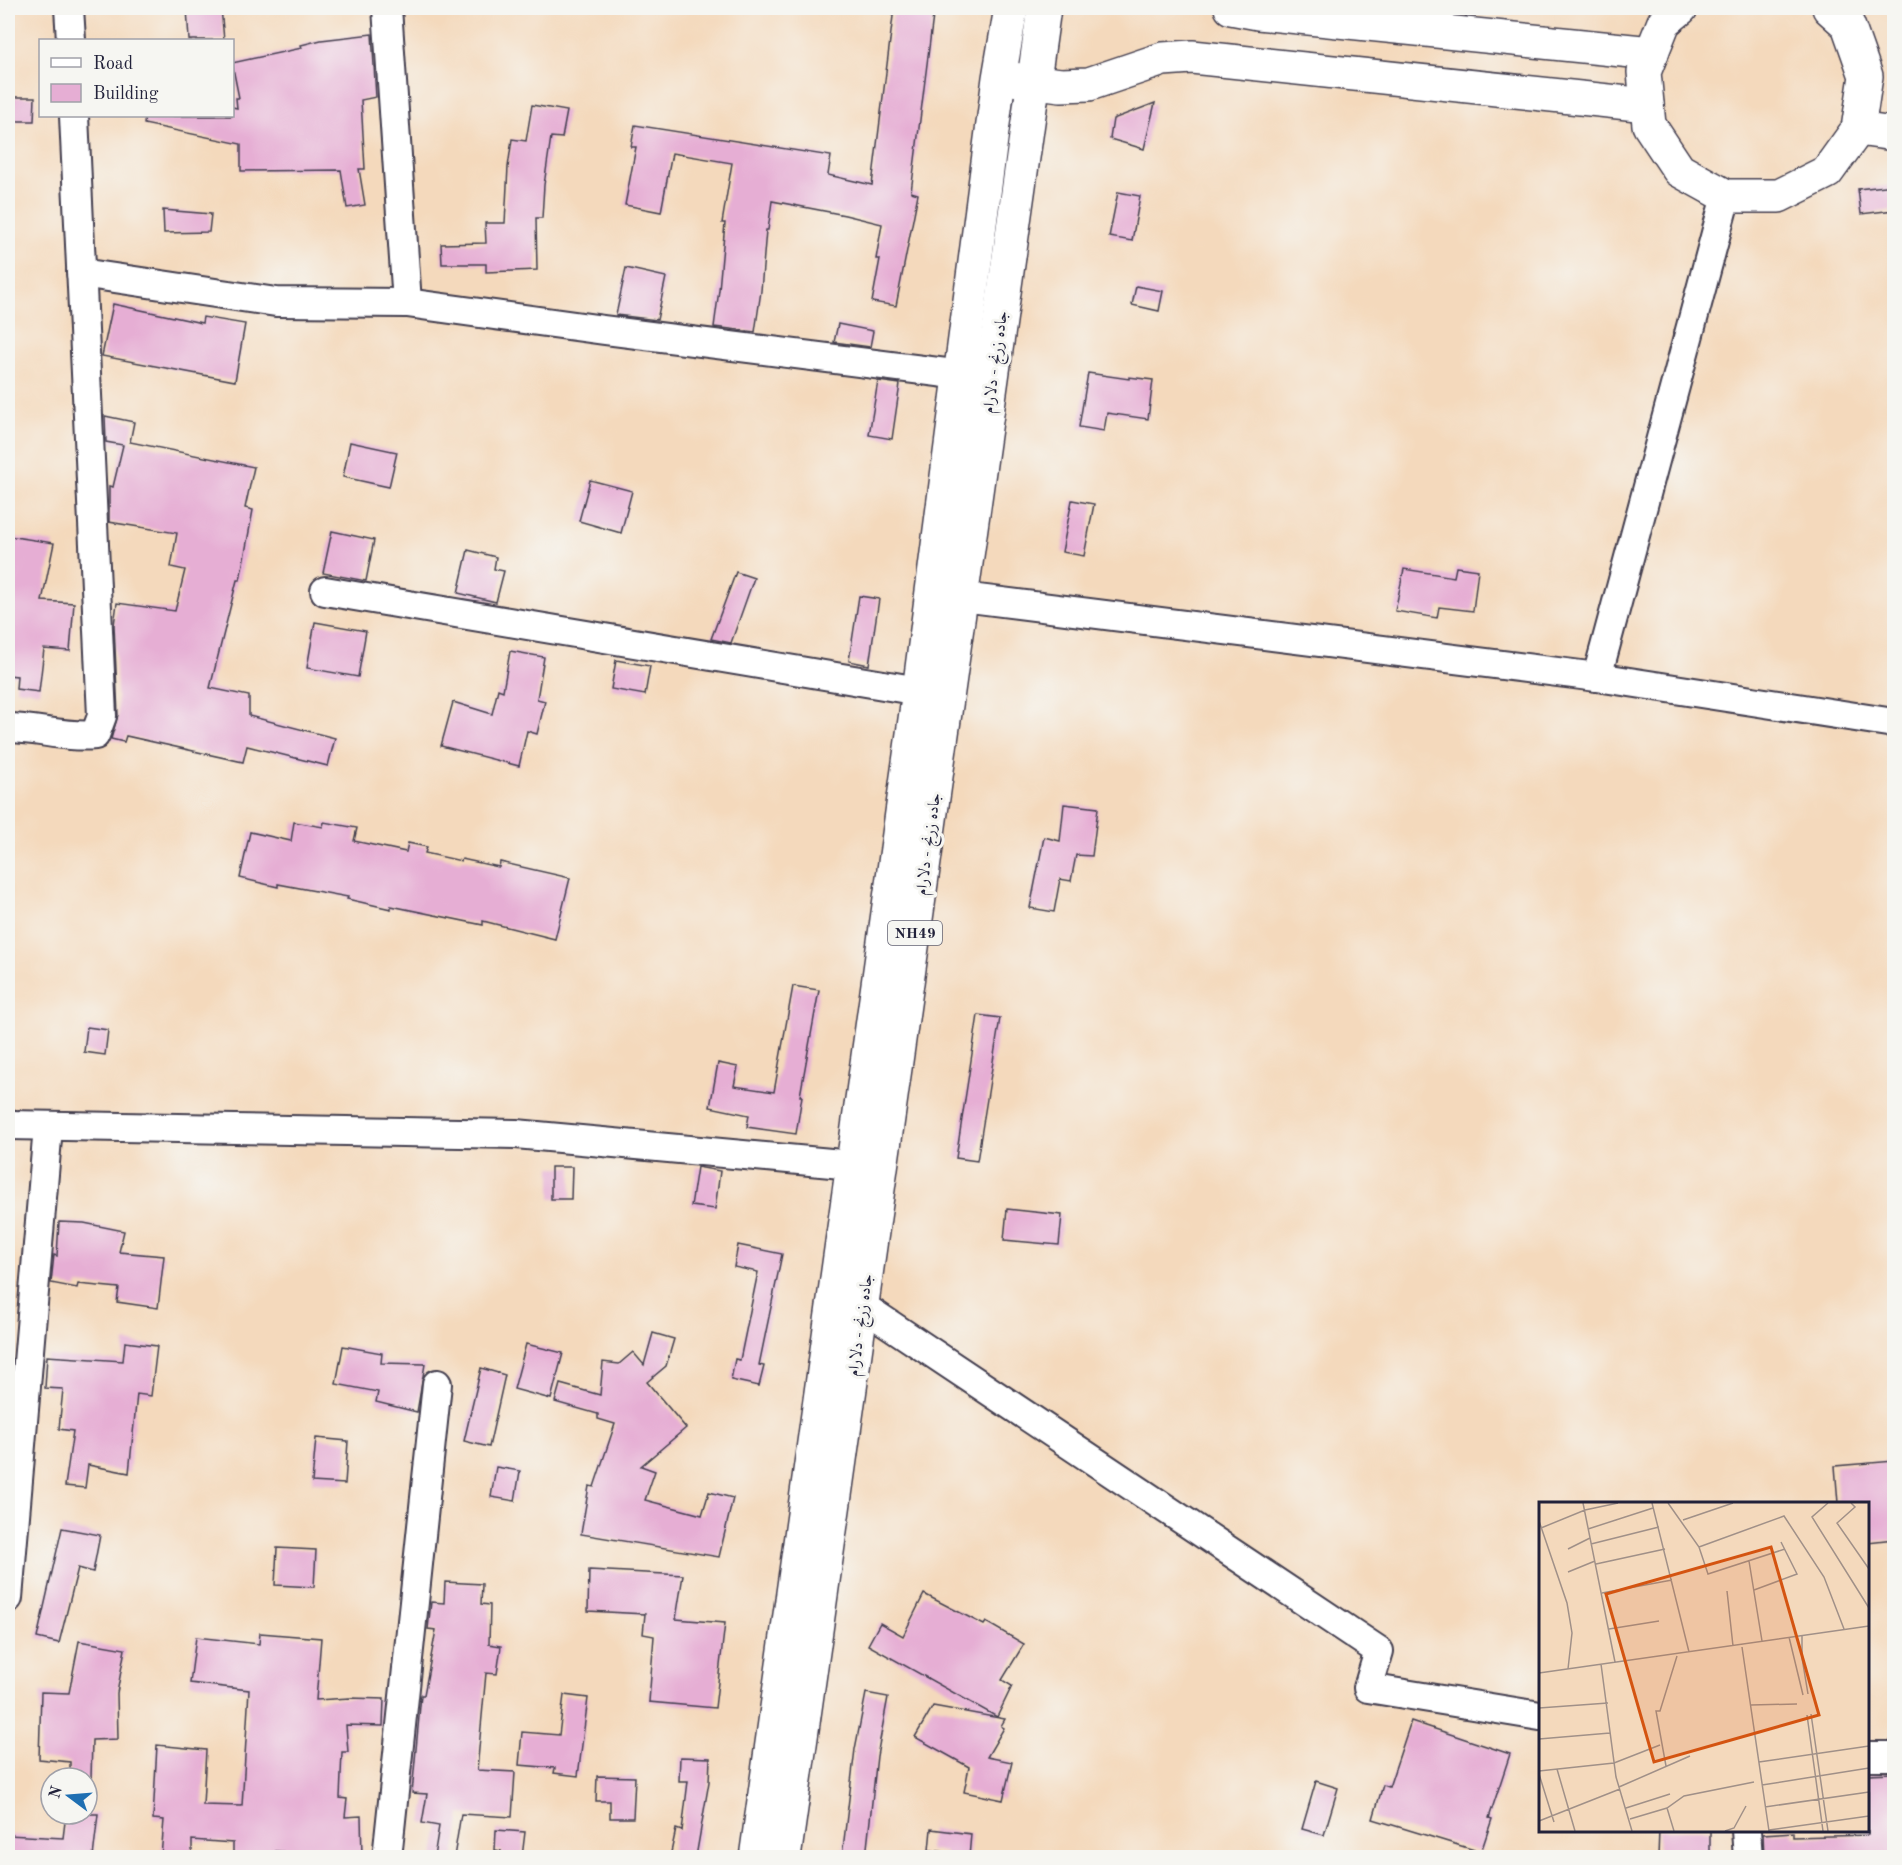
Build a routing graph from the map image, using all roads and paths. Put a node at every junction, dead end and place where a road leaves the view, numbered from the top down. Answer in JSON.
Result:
{"nodes":[{"id":1,"x":69,"y":8,"type":"edge"},
{"id":2,"x":387,"y":8,"type":"edge"},
{"id":3,"x":1011,"y":8,"type":"edge"},
{"id":4,"x":1044,"y":8,"type":"edge"},
{"id":5,"x":1231,"y":8,"type":"edge"},
{"id":6,"x":1681,"y":8,"type":"edge"},
{"id":7,"x":1829,"y":8,"type":"edge"},
{"id":8,"x":71,"y":39,"type":"edge"},
{"id":9,"x":1652,"y":53,"type":"junction"},
{"id":10,"x":999,"y":78,"type":"junction"},
{"id":11,"x":1880,"y":78,"type":"edge"},
{"id":12,"x":1032,"y":81,"type":"junction"},
{"id":13,"x":1647,"y":105,"type":"junction"},
{"id":14,"x":74,"y":117,"type":"edge"},
{"id":15,"x":1858,"y":129,"type":"junction"},
{"id":16,"x":1894,"y":134,"type":"edge"},
{"id":17,"x":1726,"y":196,"type":"junction"},
{"id":18,"x":81,"y":273,"type":"junction"},
{"id":19,"x":407,"y":303,"type":"junction"},
{"id":20,"x":962,"y":375,"type":"junction"},
{"id":21,"x":325,"y":591,"type":"dead end"},
{"id":22,"x":962,"y":597,"type":"junction"},
{"id":23,"x":1597,"y":677,"type":"junction"},
{"id":24,"x":919,"y":691,"type":"junction"},
{"id":25,"x":1894,"y":723,"type":"edge"},
{"id":26,"x":8,"y":728,"type":"edge"},
{"id":27,"x":8,"y":1125,"type":"edge"},
{"id":28,"x":48,"y":1127,"type":"junction"},
{"id":29,"x":867,"y":1168,"type":"junction"},
{"id":30,"x":862,"y":1306,"type":"junction"},
{"id":31,"x":437,"y":1384,"type":"dead end"},
{"id":32,"x":8,"y":1598,"type":"edge"},
{"id":33,"x":1539,"y":1716,"type":"edge"},
{"id":34,"x":1869,"y":1756,"type":"edge"},
{"id":35,"x":1894,"y":1756,"type":"edge"},
{"id":36,"x":1746,"y":1832,"type":"edge"},
{"id":37,"x":387,"y":1857,"type":"edge"},
{"id":38,"x":756,"y":1857,"type":"edge"},
{"id":39,"x":784,"y":1857,"type":"edge"},
{"id":40,"x":1748,"y":1857,"type":"edge"}],
"edges":[{"from":1,"to":8,"type":"street"},
{"from":2,"to":19,"type":"street"},
{"from":3,"to":10,"type":"main road","name":"جاده زرنج - دلارام","number":"NH49"},
{"from":4,"to":12,"type":"main road","name":"جاده زرنج - دلارام","number":"NH49"},
{"from":5,"to":9,"type":"main road"},
{"from":6,"to":9,"type":"main road"},
{"from":7,"to":11,"type":"main road"},
{"from":9,"to":13,"type":"main road"},
{"from":10,"to":12,"type":"main road"},
{"from":10,"to":20,"type":"main road","name":"جاده زرنج - دلارام","number":"NH49"},
{"from":11,"to":15,"type":"main road"},
{"from":12,"to":13,"type":"main road"},
{"from":12,"to":22,"type":"main road","name":"جاده زرنج - دلارام","number":"NH49"},
{"from":13,"to":17,"type":"main road"},
{"from":14,"to":18,"type":"street"},
{"from":15,"to":16,"type":"main road"},
{"from":15,"to":17,"type":"main road"},
{"from":17,"to":23,"type":"street"},
{"from":18,"to":19,"type":"street"},
{"from":18,"to":26,"type":"street"},
{"from":19,"to":20,"type":"street"},
{"from":20,"to":24,"type":"main road","name":"جاده زرنج - دلارام","number":"NH49"},
{"from":21,"to":24,"type":"street"},
{"from":22,"to":23,"type":"street"},
{"from":22,"to":29,"type":"main road","name":"جاده زرنج - دلارام","number":"NH49"},
{"from":23,"to":25,"type":"street"},
{"from":24,"to":29,"type":"main road","name":"جاده زرنج - دلارام","number":"NH49"},
{"from":27,"to":28,"type":"street"},
{"from":28,"to":29,"type":"street"},
{"from":28,"to":32,"type":"street"},
{"from":29,"to":30,"type":"main road","name":"جاده زرنج - دلارام","number":"NH49"},
{"from":29,"to":38,"type":"main road","name":"جاده زرنج - دلارام","number":"NH49"},
{"from":30,"to":33,"type":"street"},
{"from":30,"to":39,"type":"main road","name":"جاده زرنج - دلارام","number":"NH49"},
{"from":31,"to":37,"type":"street"},
{"from":34,"to":35,"type":"street"},
{"from":36,"to":40,"type":"street"}]}
